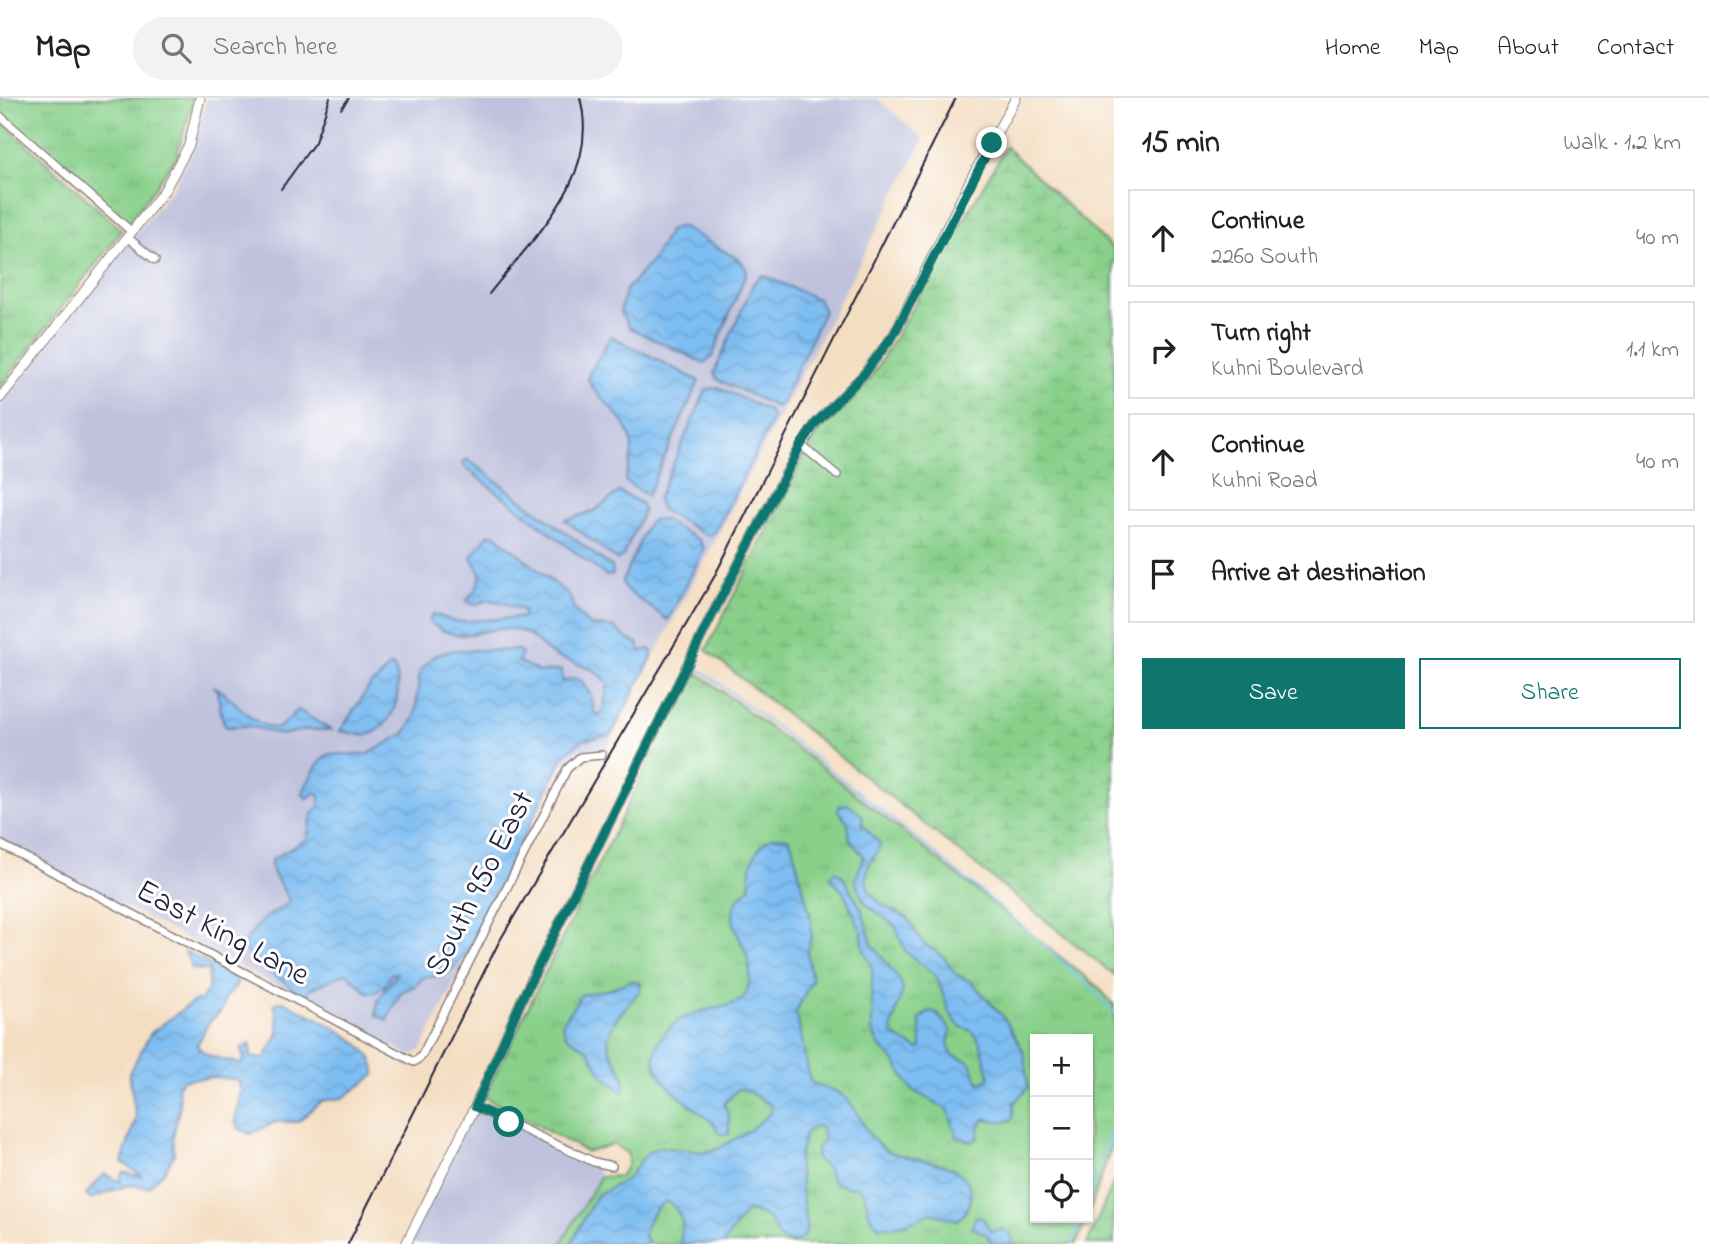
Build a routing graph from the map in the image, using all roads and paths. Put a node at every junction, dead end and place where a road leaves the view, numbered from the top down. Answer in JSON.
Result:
{"nodes":[{"id":1,"x":200,"y":98,"type":"edge"},
{"id":2,"x":1016,"y":98,"type":"edge"},
{"id":3,"x":0,"y":116,"type":"edge"},
{"id":4,"x":130,"y":234,"type":"junction"},
{"id":5,"x":155,"y":260,"type":"dead end"},
{"id":6,"x":0,"y":398,"type":"edge"},
{"id":7,"x":801,"y":445,"type":"junction"},
{"id":8,"x":837,"y":475,"type":"dead end"},
{"id":9,"x":602,"y":755,"type":"dead end"},
{"id":10,"x":0,"y":844,"type":"edge"},
{"id":11,"x":421,"y":1057,"type":"joint"},
{"id":12,"x":475,"y":1107,"type":"junction"},
{"id":13,"x":612,"y":1166,"type":"dead end"},
{"id":14,"x":406,"y":1244,"type":"edge"}],
"edges":[{"from":1,"to":4,"type":"street"},
{"from":2,"to":7,"type":"street"},
{"from":3,"to":4,"type":"street"},
{"from":4,"to":5,"type":"street"},
{"from":4,"to":6,"type":"street"},
{"from":7,"to":8,"type":"street"},
{"from":7,"to":12,"type":"street"},
{"from":9,"to":11,"type":"street","name":"South 950 East"},
{"from":10,"to":11,"type":"street","name":"East King Lane"},
{"from":12,"to":13,"type":"street"},
{"from":12,"to":14,"type":"street"}]}
